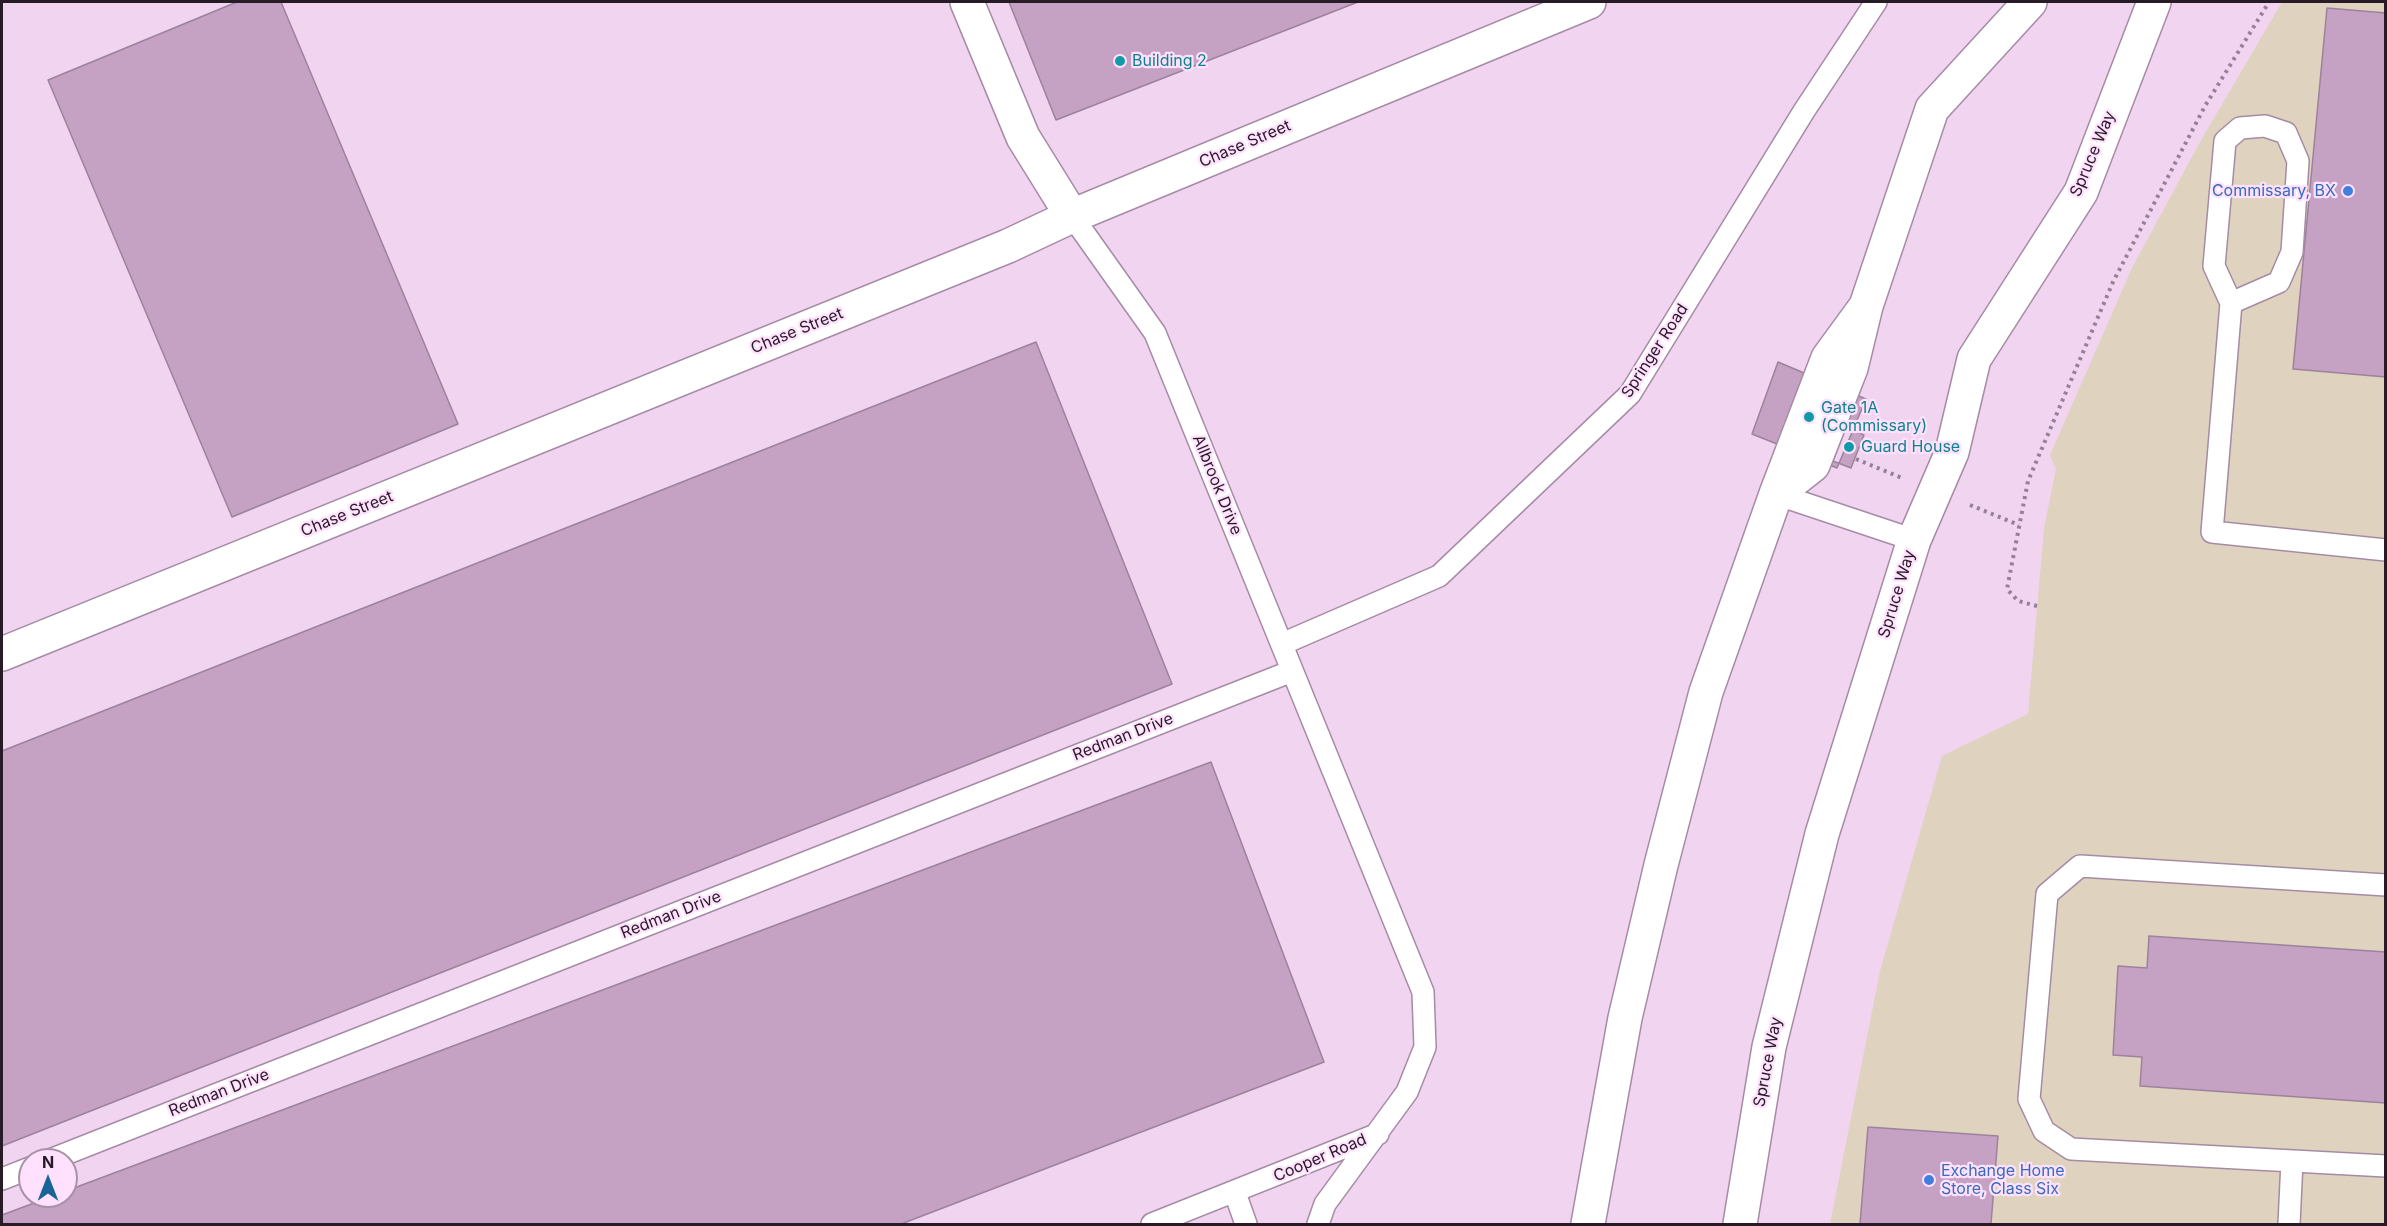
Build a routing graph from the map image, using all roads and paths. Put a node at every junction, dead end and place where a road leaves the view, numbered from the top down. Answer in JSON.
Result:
{"nodes":[{"id":1,"x":967,"y":2,"type":"edge"},
{"id":2,"x":1589,"y":2,"type":"edge"},
{"id":3,"x":1876,"y":2,"type":"edge"},
{"id":4,"x":2030,"y":2,"type":"edge"},
{"id":5,"x":2154,"y":2,"type":"edge"},
{"id":6,"x":2269,"y":2,"type":"edge"},
{"id":7,"x":1072,"y":216,"type":"junction"},
{"id":8,"x":2231,"y":303,"type":"junction"},
{"id":9,"x":1776,"y":494,"type":"junction"},
{"id":10,"x":1914,"y":540,"type":"junction"},
{"id":11,"x":2385,"y":550,"type":"edge"},
{"id":12,"x":2037,"y":606,"type":"dead end"},
{"id":13,"x":1282,"y":644,"type":"junction"},
{"id":14,"x":2,"y":654,"type":"edge"},
{"id":15,"x":1292,"y":671,"type":"junction"},
{"id":16,"x":2385,"y":885,"type":"edge"},
{"id":17,"x":1423,"y":992,"type":"joint"},
{"id":18,"x":1378,"y":1134,"type":"junction"},
{"id":19,"x":78,"y":1149,"type":"edge"},
{"id":20,"x":2292,"y":1161,"type":"junction"},
{"id":21,"x":2385,"y":1166,"type":"edge"},
{"id":22,"x":18,"y":1173,"type":"edge"},
{"id":23,"x":2,"y":1179,"type":"edge"},
{"id":24,"x":1235,"y":1193,"type":"junction"},
{"id":25,"x":1152,"y":1224,"type":"edge"},
{"id":26,"x":1246,"y":1224,"type":"edge"},
{"id":27,"x":1318,"y":1224,"type":"edge"},
{"id":28,"x":1588,"y":1224,"type":"edge"},
{"id":29,"x":1740,"y":1224,"type":"edge"},
{"id":30,"x":2289,"y":1224,"type":"edge"}],
"edges":[{"from":1,"to":7,"type":"street","name":"Allbrook Drive"},
{"from":2,"to":7,"type":"street","name":"Chase Street"},
{"from":3,"to":13,"type":"lane","name":"Springer Road"},
{"from":4,"to":9,"type":"street"},
{"from":5,"to":10,"type":"street","name":"Spruce Way"},
{"from":6,"to":12,"type":"path"},
{"from":7,"to":13,"type":"lane","name":"Allbrook Drive"},
{"from":7,"to":14,"type":"street","name":"Chase Street"},
{"from":8,"to":8,"type":"lane"},
{"from":8,"to":11,"type":"lane"},
{"from":9,"to":10,"type":"lane"},
{"from":9,"to":28,"type":"street"},
{"from":10,"to":29,"type":"street","name":"Spruce Way"},
{"from":13,"to":15,"type":"lane","name":"Allbrook Drive"},
{"from":15,"to":17,"type":"lane","name":"Allbrook Drive"},
{"from":15,"to":19,"type":"lane","name":"Redman Drive"},
{"from":16,"to":20,"type":"lane"},
{"from":17,"to":18,"type":"lane","name":"Cooper Road"},
{"from":18,"to":24,"type":"lane","name":"Cooper Road"},
{"from":18,"to":27,"type":"lane"},
{"from":20,"to":21,"type":"lane"},
{"from":20,"to":30,"type":"lane"},
{"from":22,"to":23,"type":"lane"},
{"from":24,"to":25,"type":"lane","name":"Cooper Road"},
{"from":24,"to":26,"type":"lane"}]}
